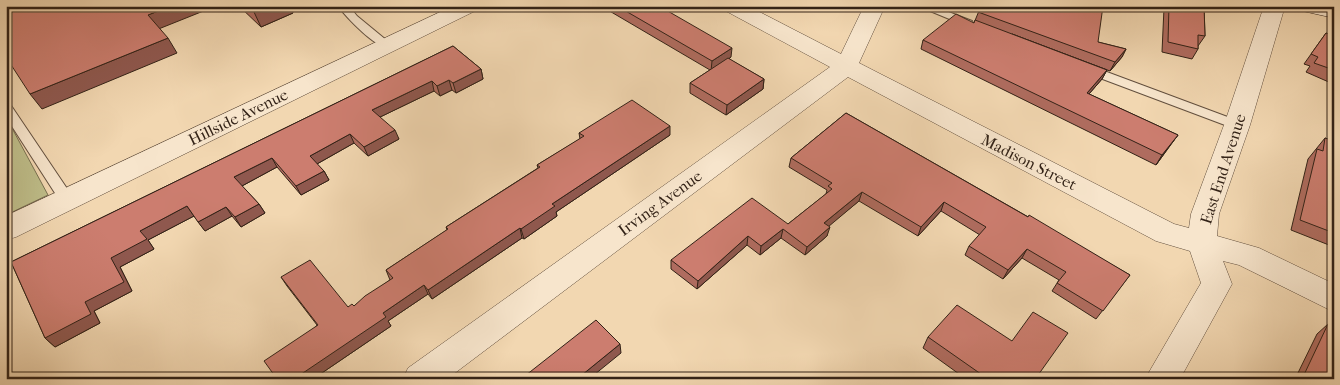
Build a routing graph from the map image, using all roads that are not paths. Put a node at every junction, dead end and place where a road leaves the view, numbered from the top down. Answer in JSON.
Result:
{"nodes":[{"id":1,"x":343,"y":6,"type":"edge"},
{"id":2,"x":470,"y":6,"type":"edge"},
{"id":3,"x":731,"y":6,"type":"edge"},
{"id":4,"x":875,"y":6,"type":"edge"},
{"id":5,"x":923,"y":6,"type":"edge"},
{"id":6,"x":1275,"y":6,"type":"edge"},
{"id":7,"x":1305,"y":6,"type":"edge"},
{"id":8,"x":1334,"y":12,"type":"edge"},
{"id":9,"x":976,"y":26,"type":"edge"},
{"id":10,"x":387,"y":46,"type":"junction"},
{"id":11,"x":1075,"y":64,"type":"edge"},
{"id":12,"x":846,"y":67,"type":"junction"},
{"id":13,"x":6,"y":107,"type":"edge"},
{"id":14,"x":1237,"y":125,"type":"junction"},
{"id":15,"x":67,"y":200,"type":"junction"},
{"id":16,"x":6,"y":229,"type":"edge"},
{"id":17,"x":1202,"y":243,"type":"junction"},
{"id":18,"x":1334,"y":299,"type":"edge"},
{"id":19,"x":420,"y":379,"type":"edge"},
{"id":20,"x":1162,"y":379,"type":"edge"}],
"edges":[{"from":1,"to":10,"type":"lane"},
{"from":2,"to":10,"type":"street","name":"Hillside Avenue"},
{"from":3,"to":12,"type":"street","name":"Madison Street"},
{"from":4,"to":12,"type":"street","name":"Irving Avenue"},
{"from":5,"to":9,"type":"lane"},
{"from":6,"to":14,"type":"street","name":"East End Avenue"},
{"from":7,"to":8,"type":"street"},
{"from":10,"to":15,"type":"street","name":"Hillside Avenue"},
{"from":11,"to":14,"type":"lane"},
{"from":12,"to":17,"type":"street","name":"Madison Street"},
{"from":12,"to":19,"type":"street","name":"Irving Avenue"},
{"from":13,"to":15,"type":"lane"},
{"from":14,"to":17,"type":"street","name":"East End Avenue"},
{"from":15,"to":16,"type":"street","name":"Hillside Avenue"},
{"from":17,"to":18,"type":"street","name":"Madison Street"},
{"from":17,"to":20,"type":"street","name":"East End Avenue"}]}
